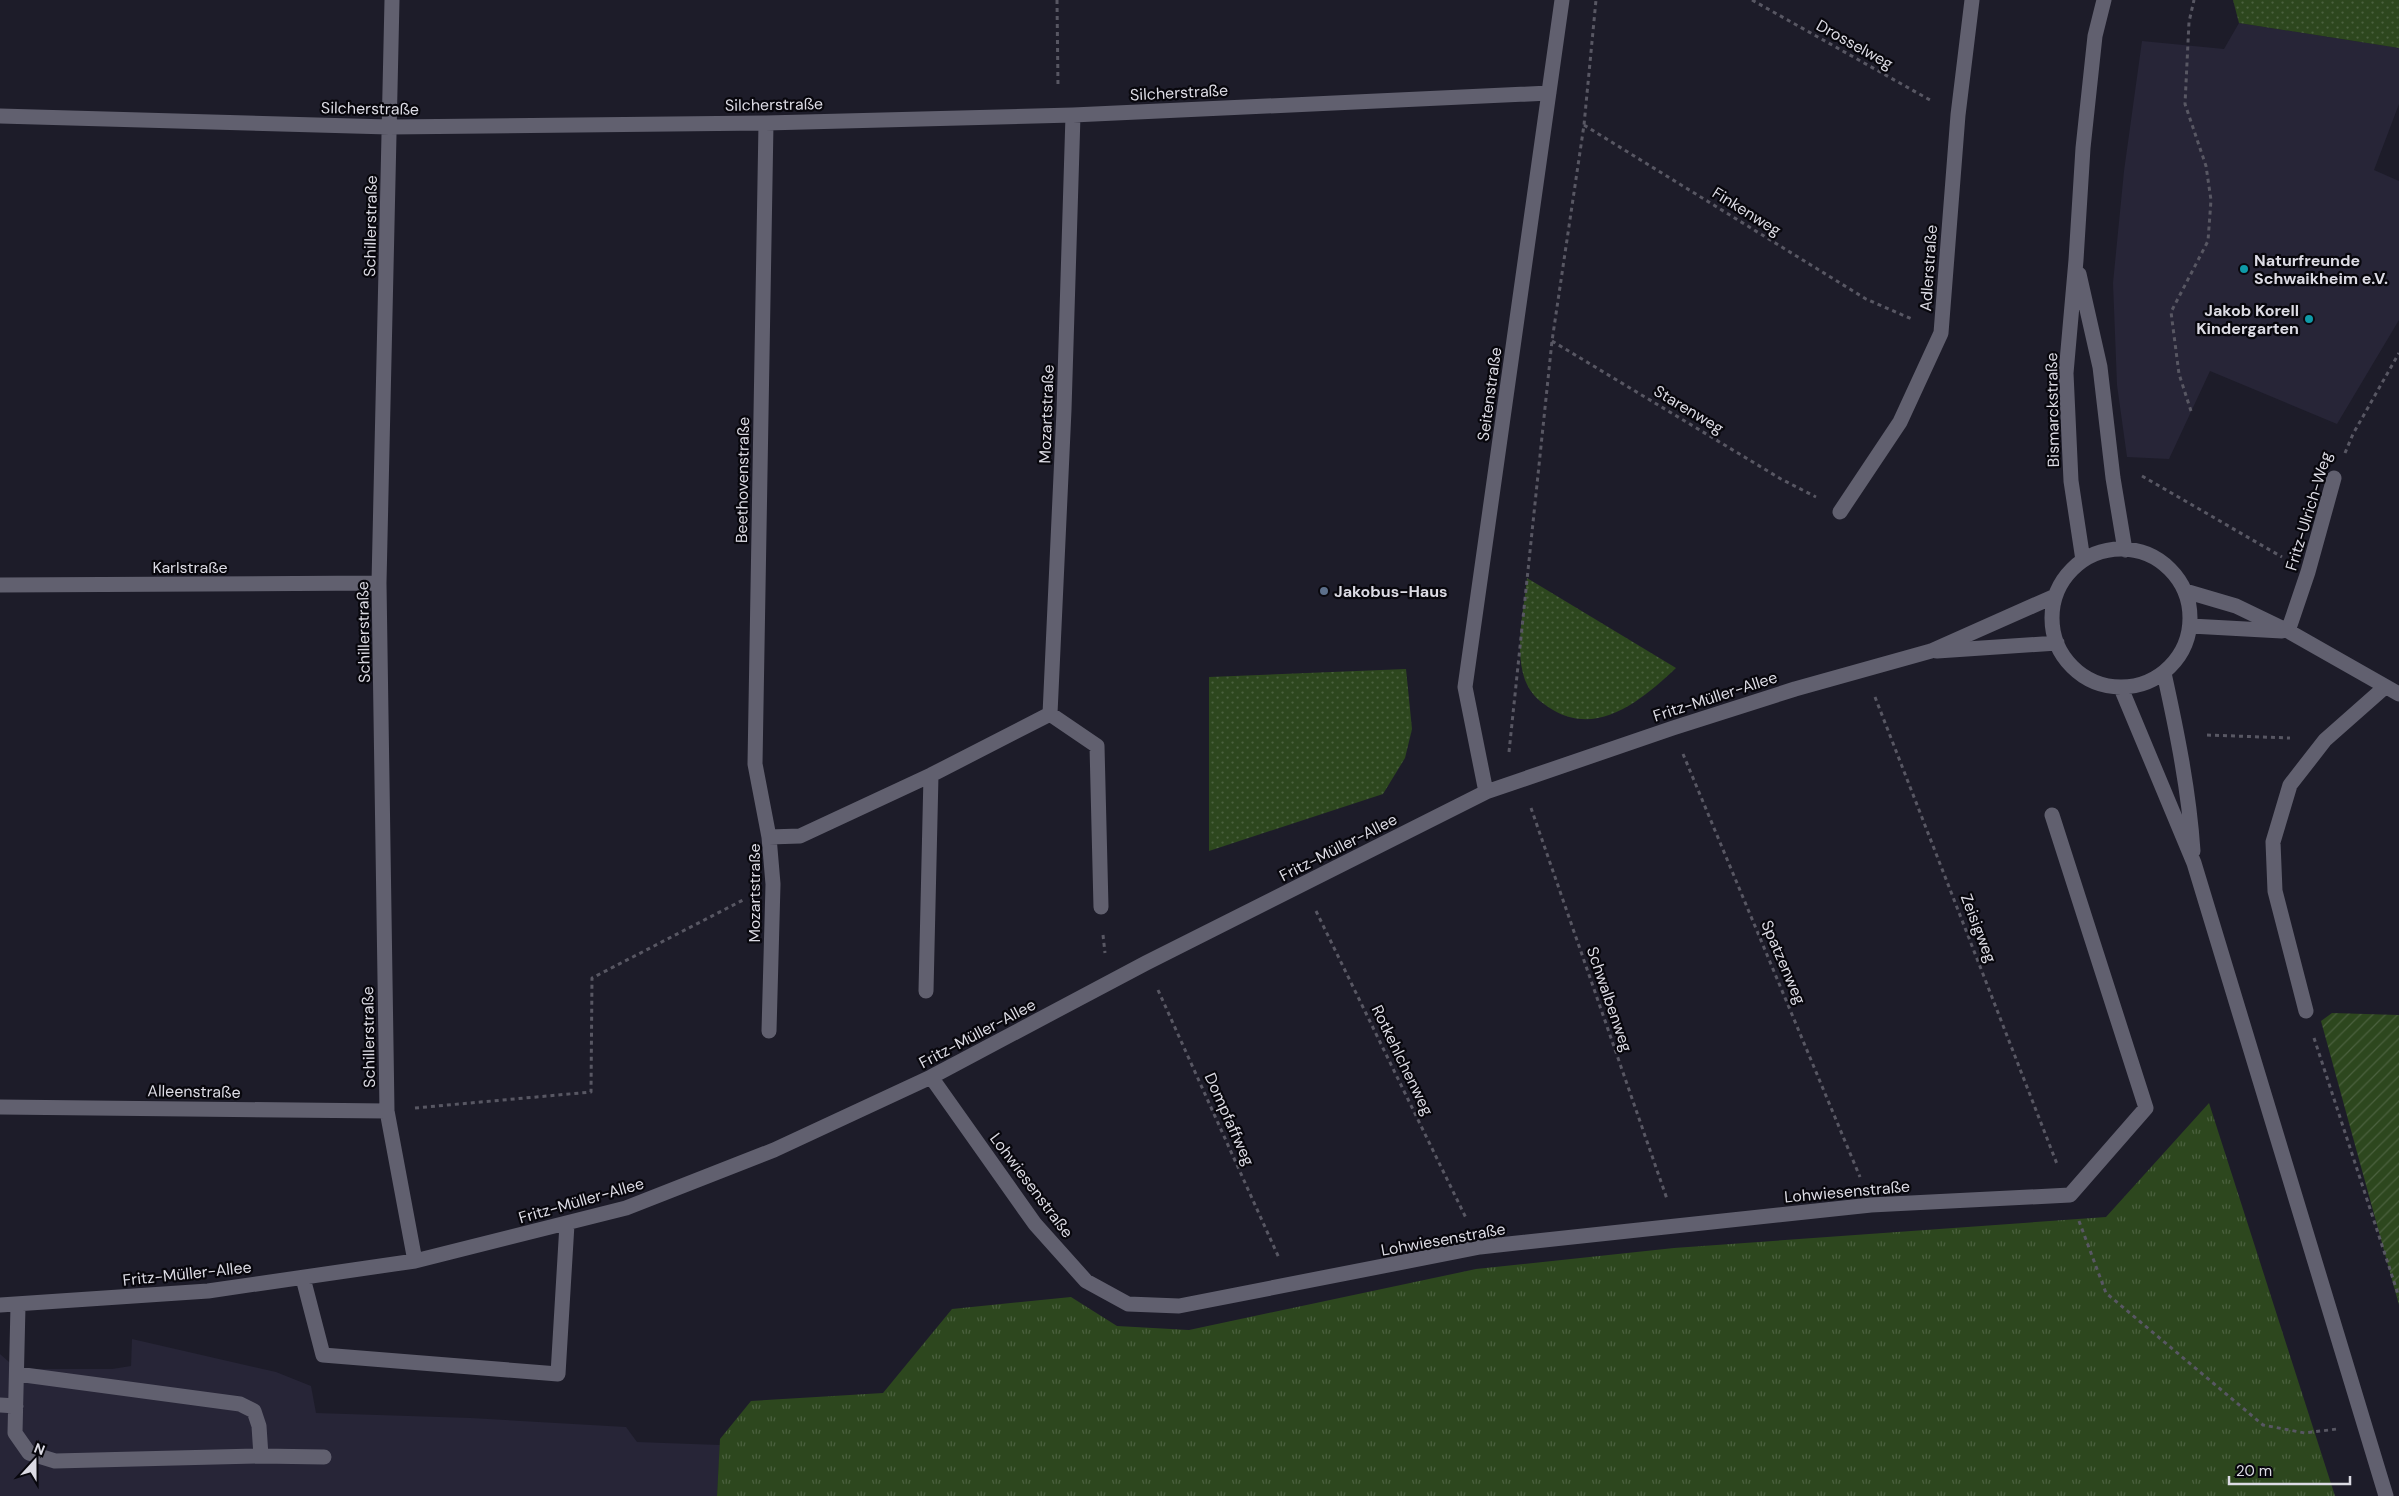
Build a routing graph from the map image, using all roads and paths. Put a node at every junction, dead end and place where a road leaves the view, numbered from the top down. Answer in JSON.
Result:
{"nodes":[{"id":1,"x":392,"y":0,"type":"edge"},
{"id":2,"x":1056,"y":0,"type":"edge"},
{"id":3,"x":1562,"y":0,"type":"edge"},
{"id":4,"x":1596,"y":0,"type":"edge"},
{"id":5,"x":1752,"y":0,"type":"edge"},
{"id":6,"x":1972,"y":0,"type":"edge"},
{"id":7,"x":2104,"y":0,"type":"edge"},
{"id":8,"x":2194,"y":0,"type":"edge"},
{"id":9,"x":1549,"y":94,"type":"junction"},
{"id":10,"x":1919,"y":94,"type":"dead end"},
{"id":11,"x":1065,"y":115,"type":"junction"},
{"id":12,"x":0,"y":116,"type":"edge"},
{"id":13,"x":766,"y":122,"type":"junction"},
{"id":14,"x":1584,"y":125,"type":"junction"},
{"id":15,"x":389,"y":127,"type":"junction"},
{"id":16,"x":2076,"y":260,"type":"junction"},
{"id":17,"x":1900,"y":314,"type":"dead end"},
{"id":18,"x":1552,"y":341,"type":"junction"},
{"id":19,"x":2399,"y":353,"type":"edge"},
{"id":20,"x":2191,"y":412,"type":"dead end"},
{"id":21,"x":2113,"y":478,"type":"junction"},
{"id":22,"x":2334,"y":478,"type":"joint"},
{"id":23,"x":1815,"y":496,"type":"dead end"},
{"id":24,"x":1840,"y":512,"type":"dead end"},
{"id":25,"x":2125,"y":550,"type":"junction"},
{"id":26,"x":2083,"y":560,"type":"junction"},
{"id":27,"x":2308,"y":572,"type":"junction"},
{"id":28,"x":380,"y":584,"type":"junction"},
{"id":29,"x":0,"y":586,"type":"edge"},
{"id":30,"x":2185,"y":591,"type":"junction"},
{"id":31,"x":2055,"y":596,"type":"junction"},
{"id":32,"x":2191,"y":626,"type":"junction"},
{"id":33,"x":2288,"y":631,"type":"junction"},
{"id":34,"x":2057,"y":643,"type":"junction"},
{"id":35,"x":1931,"y":651,"type":"junction"},
{"id":36,"x":1864,"y":670,"type":"junction"},
{"id":37,"x":2164,"y":673,"type":"junction"},
{"id":38,"x":2121,"y":688,"type":"junction"},
{"id":39,"x":2392,"y":690,"type":"edge"},
{"id":40,"x":1050,"y":714,"type":"junction"},
{"id":41,"x":1673,"y":728,"type":"junction"},
{"id":42,"x":2177,"y":733,"type":"junction"},
{"id":43,"x":2325,"y":740,"type":"junction"},
{"id":44,"x":931,"y":775,"type":"junction"},
{"id":45,"x":1521,"y":780,"type":"junction"},
{"id":46,"x":1506,"y":785,"type":"junction"},
{"id":47,"x":1486,"y":792,"type":"junction"},
{"id":48,"x":2052,"y":815,"type":"dead end"},
{"id":49,"x":769,"y":837,"type":"junction"},
{"id":50,"x":2194,"y":862,"type":"junction"},
{"id":51,"x":1303,"y":883,"type":"junction"},
{"id":52,"x":773,"y":884,"type":"junction"},
{"id":53,"x":1101,"y":907,"type":"joint"},
{"id":54,"x":1146,"y":963,"type":"junction"},
{"id":55,"x":1107,"y":985,"type":"junction"},
{"id":56,"x":926,"y":991,"type":"dead end"},
{"id":57,"x":2306,"y":1011,"type":"joint"},
{"id":58,"x":769,"y":1032,"type":"dead end"},
{"id":59,"x":931,"y":1077,"type":"junction"},
{"id":60,"x":0,"y":1107,"type":"edge"},
{"id":61,"x":387,"y":1110,"type":"junction"},
{"id":62,"x":2070,"y":1196,"type":"junction"},
{"id":63,"x":1872,"y":1205,"type":"junction"},
{"id":64,"x":567,"y":1224,"type":"junction"},
{"id":65,"x":1676,"y":1225,"type":"junction"},
{"id":66,"x":1480,"y":1247,"type":"junction"},
{"id":67,"x":415,"y":1261,"type":"junction"},
{"id":68,"x":303,"y":1278,"type":"junction"},
{"id":69,"x":1292,"y":1286,"type":"junction"},
{"id":70,"x":2399,"y":1296,"type":"edge"},
{"id":71,"x":0,"y":1306,"type":"edge"},
{"id":72,"x":18,"y":1306,"type":"junction"},
{"id":73,"x":17,"y":1374,"type":"junction"},
{"id":74,"x":0,"y":1405,"type":"edge"},
{"id":75,"x":16,"y":1406,"type":"junction"},
{"id":76,"x":2338,"y":1429,"type":"dead end"},
{"id":77,"x":261,"y":1456,"type":"junction"},
{"id":78,"x":324,"y":1457,"type":"dead end"},
{"id":79,"x":2386,"y":1496,"type":"edge"}],
"edges":[{"from":1,"to":15,"type":"street","name":"Schillerstraße"},
{"from":2,"to":11,"type":"path"},
{"from":3,"to":9,"type":"street","name":"Seitenstraße"},
{"from":4,"to":14,"type":"path"},
{"from":5,"to":10,"type":"path","name":"Drosselweg"},
{"from":6,"to":24,"type":"street","name":"Adlerstraße"},
{"from":7,"to":16,"type":"street","name":"Bismarckstraße"},
{"from":8,"to":20,"type":"path"},
{"from":9,"to":11,"type":"street","name":"Silcherstraße"},
{"from":9,"to":47,"type":"street","name":"Seitenstraße"},
{"from":11,"to":13,"type":"street","name":"Silcherstraße"},
{"from":11,"to":40,"type":"street","name":"Mozartstraße"},
{"from":12,"to":15,"type":"street","name":"Silcherstraße"},
{"from":13,"to":15,"type":"street","name":"Silcherstraße"},
{"from":13,"to":49,"type":"street","name":"Beethovenstraße"},
{"from":14,"to":17,"type":"path","name":"Finkenweg"},
{"from":14,"to":18,"type":"path"},
{"from":15,"to":28,"type":"street","name":"Schillerstraße"},
{"from":16,"to":21,"type":"street","name":"Bismarckstraße"},
{"from":16,"to":26,"type":"street","name":"Bismarckstraße"},
{"from":18,"to":23,"type":"path","name":"Starenweg"},
{"from":18,"to":46,"type":"path"},
{"from":19,"to":22,"type":"path","name":"Fritz-Ulrich-Weg"},
{"from":21,"to":25,"type":"street","name":"Bismarckstraße"},
{"from":21,"to":27,"type":"path"},
{"from":22,"to":27,"type":"street","name":"Fritz-Ulrich-Weg"},
{"from":25,"to":26,"type":"street"},
{"from":25,"to":30,"type":"street"},
{"from":26,"to":31,"type":"street"},
{"from":27,"to":33,"type":"street","name":"Fritz-Ulrich-Weg"},
{"from":28,"to":29,"type":"street","name":"Karlstraße"},
{"from":28,"to":61,"type":"street","name":"Schillerstraße"},
{"from":30,"to":32,"type":"street"},
{"from":30,"to":33,"type":"street"},
{"from":31,"to":34,"type":"street"},
{"from":31,"to":35,"type":"street","name":"Fritz-Müller-Allee"},
{"from":32,"to":33,"type":"street"},
{"from":32,"to":37,"type":"street"},
{"from":33,"to":39,"type":"street"},
{"from":34,"to":35,"type":"street","name":"Fritz-Müller-Allee"},
{"from":34,"to":38,"type":"street"},
{"from":35,"to":36,"type":"street","name":"Fritz-Müller-Allee"},
{"from":36,"to":41,"type":"street","name":"Fritz-Müller-Allee"},
{"from":36,"to":62,"type":"path","name":"Zeisigweg"},
{"from":37,"to":38,"type":"street"},
{"from":37,"to":42,"type":"street"},
{"from":38,"to":50,"type":"street"},
{"from":39,"to":43,"type":"street"},
{"from":40,"to":44,"type":"street","name":"Mozartstraße"},
{"from":40,"to":53,"type":"street"},
{"from":41,"to":45,"type":"street","name":"Fritz-Müller-Allee"},
{"from":41,"to":63,"type":"path","name":"Spatzenweg"},
{"from":42,"to":43,"type":"path"},
{"from":42,"to":50,"type":"street"},
{"from":43,"to":57,"type":"street"},
{"from":44,"to":49,"type":"street","name":"Mozartstraße"},
{"from":44,"to":56,"type":"street"},
{"from":45,"to":46,"type":"street","name":"Fritz-Müller-Allee"},
{"from":45,"to":65,"type":"path","name":"Schwalbenweg"},
{"from":46,"to":47,"type":"street","name":"Fritz-Müller-Allee"},
{"from":47,"to":51,"type":"street","name":"Fritz-Müller-Allee"},
{"from":48,"to":62,"type":"street"},
{"from":49,"to":52,"type":"street","name":"Mozartstraße"},
{"from":50,"to":79,"type":"street"},
{"from":51,"to":54,"type":"street","name":"Fritz-Müller-Allee"},
{"from":51,"to":66,"type":"path","name":"Rotkehlchenweg"},
{"from":52,"to":58,"type":"street","name":"Mozartstraße"},
{"from":52,"to":61,"type":"path"},
{"from":53,"to":55,"type":"path"},
{"from":54,"to":55,"type":"street","name":"Fritz-Müller-Allee"},
{"from":54,"to":69,"type":"path","name":"Dompfaffweg"},
{"from":55,"to":59,"type":"street","name":"Fritz-Müller-Allee"},
{"from":57,"to":70,"type":"path"},
{"from":59,"to":64,"type":"street","name":"Fritz-Müller-Allee"},
{"from":59,"to":69,"type":"street","name":"Lohwiesenstraße"},
{"from":60,"to":61,"type":"street","name":"Alleenstraße"},
{"from":61,"to":67,"type":"street","name":"Schillerstraße"},
{"from":62,"to":63,"type":"street","name":"Lohwiesenstraße"},
{"from":62,"to":76,"type":"path","name":"Zeisigweg"},
{"from":63,"to":65,"type":"street","name":"Lohwiesenstraße"},
{"from":64,"to":67,"type":"street","name":"Fritz-Müller-Allee"},
{"from":64,"to":68,"type":"street"},
{"from":65,"to":66,"type":"street","name":"Lohwiesenstraße"},
{"from":66,"to":69,"type":"street","name":"Lohwiesenstraße"},
{"from":67,"to":68,"type":"street","name":"Fritz-Müller-Allee"},
{"from":68,"to":72,"type":"street","name":"Fritz-Müller-Allee"},
{"from":71,"to":72,"type":"street","name":"Fritz-Müller-Allee"},
{"from":72,"to":73,"type":"street"},
{"from":73,"to":75,"type":"street"},
{"from":73,"to":77,"type":"street"},
{"from":74,"to":75,"type":"street"},
{"from":75,"to":77,"type":"street"},
{"from":77,"to":78,"type":"street"}]}
